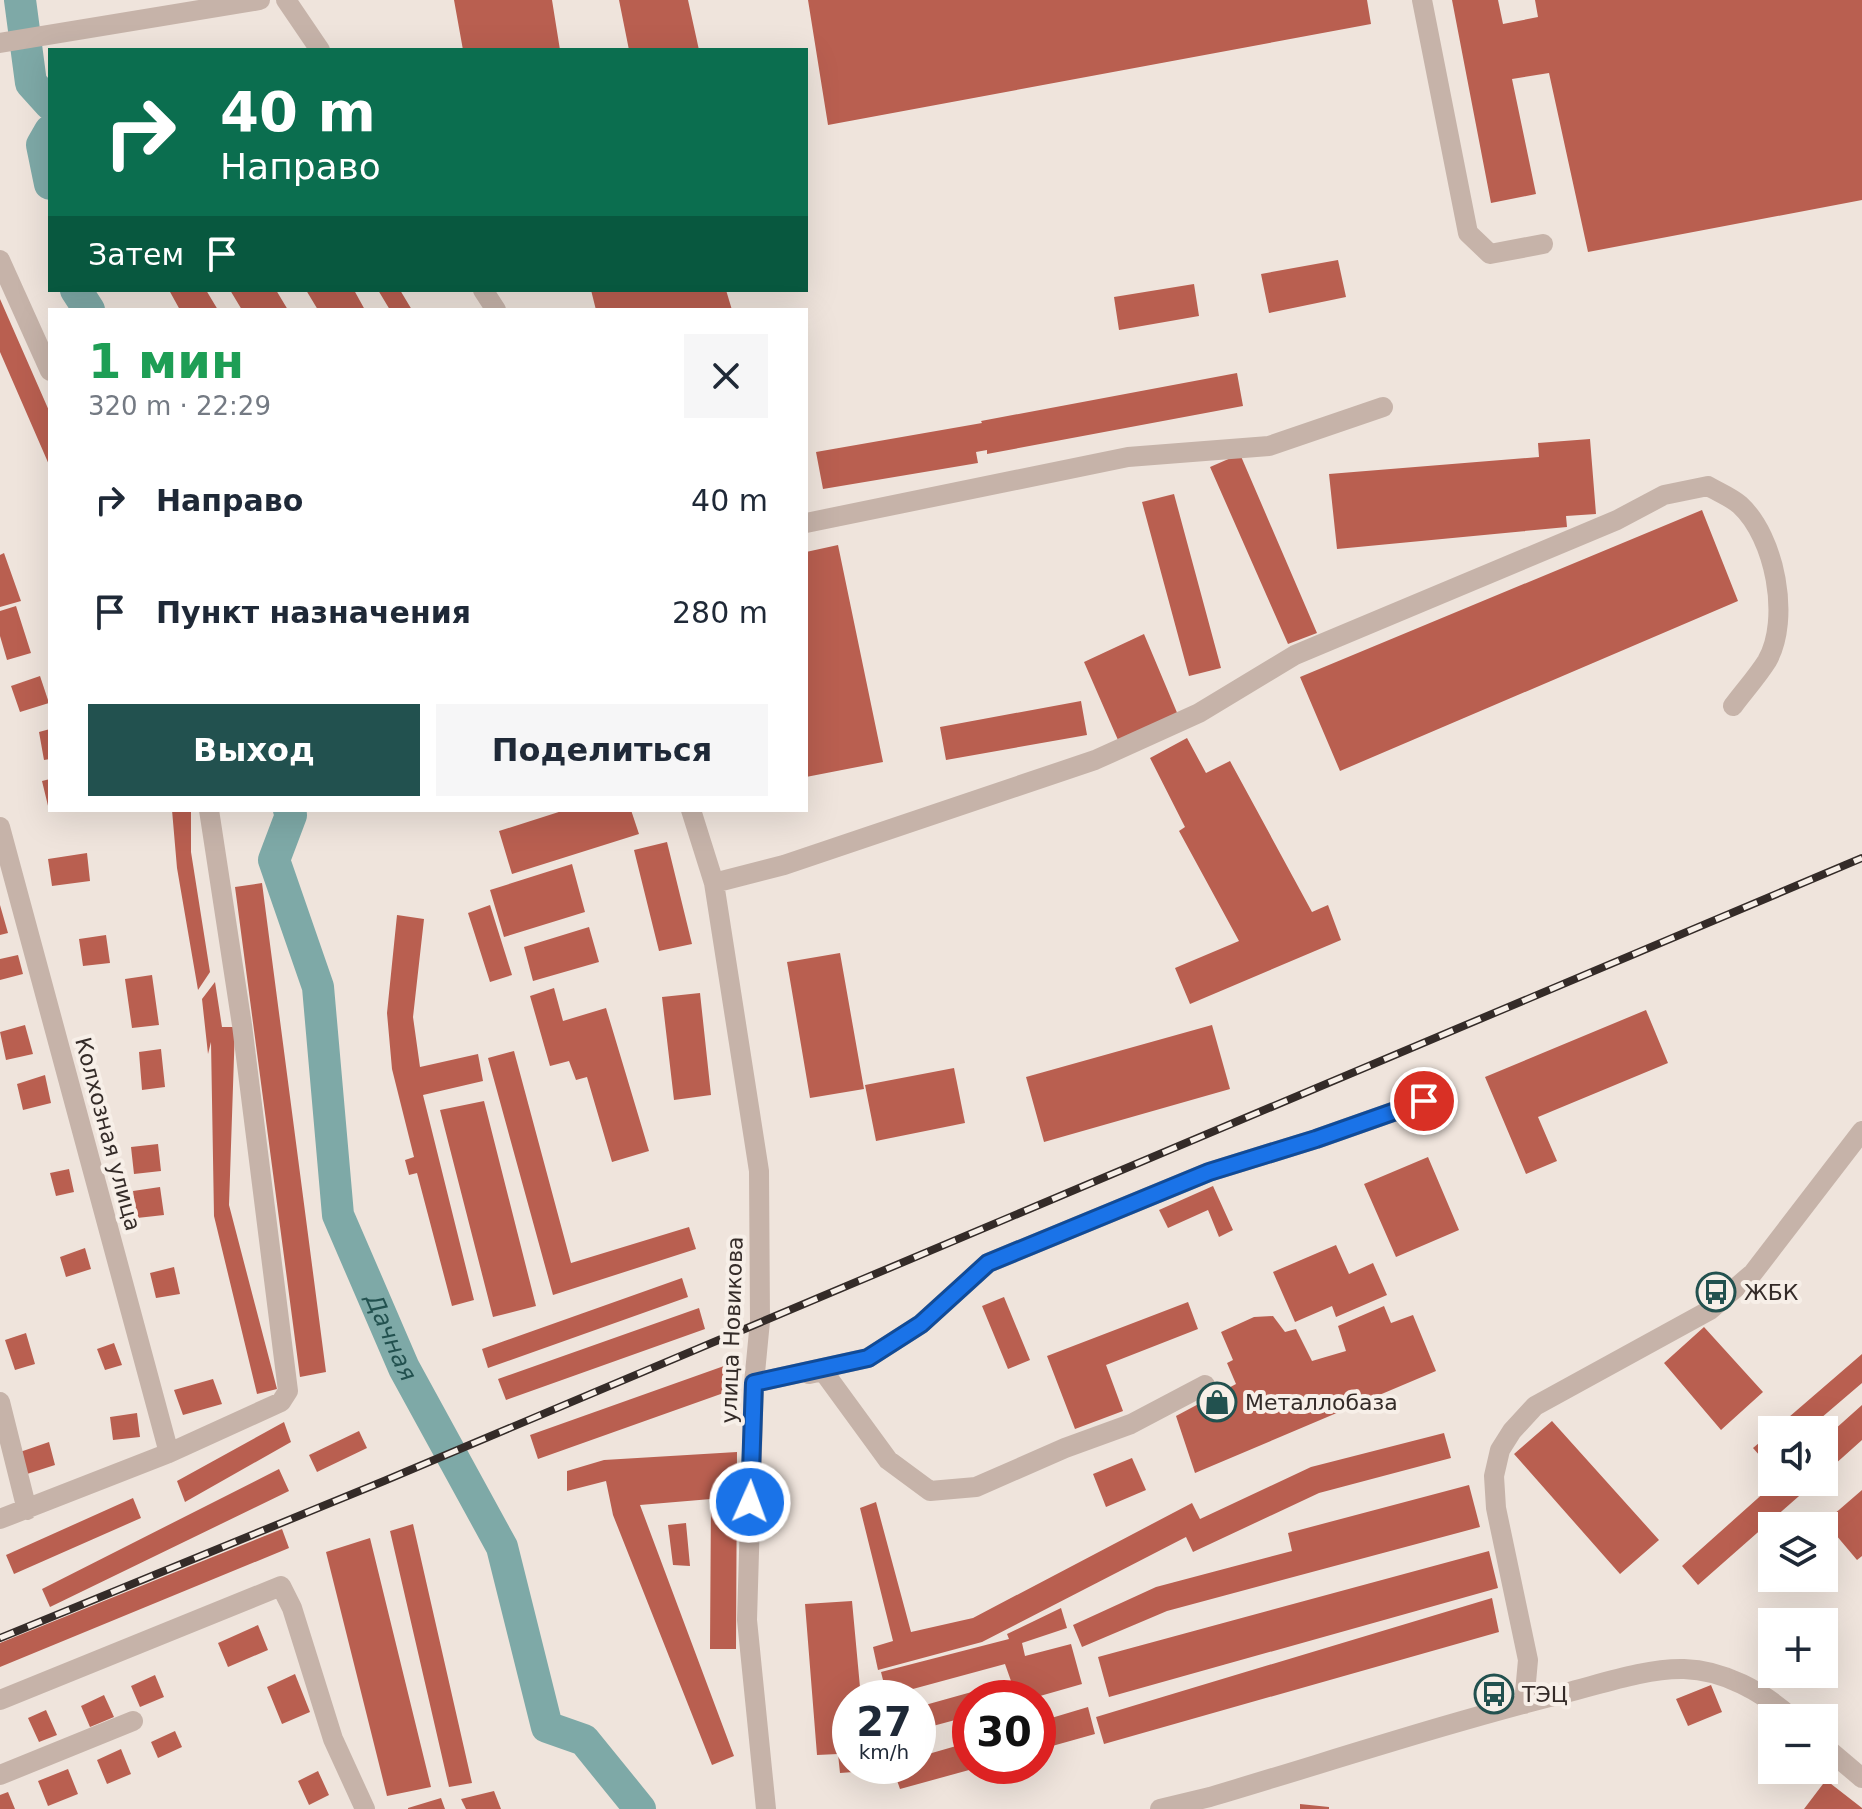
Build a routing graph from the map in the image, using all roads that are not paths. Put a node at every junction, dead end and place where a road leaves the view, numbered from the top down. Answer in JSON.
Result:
{"nodes":[{"id":1,"x":260,"y":0,"type":"edge"},
{"id":2,"x":286,"y":0,"type":"edge"},
{"id":3,"x":1422,"y":0,"type":"edge"},
{"id":4,"x":0,"y":43,"type":"edge"},
{"id":5,"x":319,"y":48,"type":"edge"},
{"id":6,"x":1543,"y":244,"type":"dead end"},
{"id":7,"x":0,"y":260,"type":"edge"},
{"id":8,"x":48,"y":367,"type":"edge"},
{"id":9,"x":1383,"y":407,"type":"dead end"},
{"id":10,"x":808,"y":523,"type":"edge"},
{"id":11,"x":1733,"y":706,"type":"dead end"},
{"id":12,"x":209,"y":812,"type":"edge"},
{"id":13,"x":692,"y":812,"type":"edge"},
{"id":14,"x":0,"y":827,"type":"edge"},
{"id":15,"x":3,"y":850,"type":"edge"},
{"id":16,"x":714,"y":883,"type":"junction"},
{"id":17,"x":1424,"y":1101,"type":"dead end"},
{"id":18,"x":1862,"y":1131,"type":"edge"},
{"id":19,"x":754,"y":1383,"type":"junction"},
{"id":20,"x":1205,"y":1385,"type":"dead end"},
{"id":21,"x":0,"y":1402,"type":"edge"},
{"id":22,"x":169,"y":1453,"type":"junction"},
{"id":23,"x":27,"y":1510,"type":"junction"},
{"id":24,"x":0,"y":1519,"type":"edge"},
{"id":25,"x":0,"y":1700,"type":"edge"},
{"id":26,"x":1524,"y":1704,"type":"junction"},
{"id":27,"x":1776,"y":1704,"type":"edge"},
{"id":28,"x":133,"y":1721,"type":"dead end"},
{"id":29,"x":1838,"y":1758,"type":"edge"},
{"id":30,"x":1,"y":1773,"type":"edge"},
{"id":31,"x":1862,"y":1778,"type":"edge"},
{"id":32,"x":1210,"y":1803,"type":"edge"},
{"id":33,"x":770,"y":1805,"type":"edge"},
{"id":34,"x":365,"y":1809,"type":"edge"},
{"id":35,"x":1160,"y":1809,"type":"edge"}],
"edges":[{"from":1,"to":4,"type":"street"},
{"from":2,"to":5,"type":"street"},
{"from":3,"to":6,"type":"street"},
{"from":7,"to":8,"type":"street"},
{"from":9,"to":10,"type":"street"},
{"from":11,"to":16,"type":"street"},
{"from":12,"to":22,"type":"street"},
{"from":13,"to":16,"type":"street","name":"улица Новикова"},
{"from":14,"to":15,"type":"street","name":"Колхозная улица"},
{"from":15,"to":22,"type":"street","name":"Колхозная улица"},
{"from":16,"to":19,"type":"street","name":"улица Новикова"},
{"from":17,"to":19,"type":"street"},
{"from":18,"to":26,"type":"street"},
{"from":19,"to":20,"type":"street"},
{"from":19,"to":33,"type":"street","name":"улица Новикова"},
{"from":21,"to":23,"type":"street"},
{"from":22,"to":23,"type":"street"},
{"from":23,"to":24,"type":"street"},
{"from":25,"to":34,"type":"street"},
{"from":26,"to":27,"type":"street"},
{"from":26,"to":32,"type":"street"},
{"from":28,"to":30,"type":"street"},
{"from":29,"to":31,"type":"street"},
{"from":32,"to":35,"type":"street"}]}
